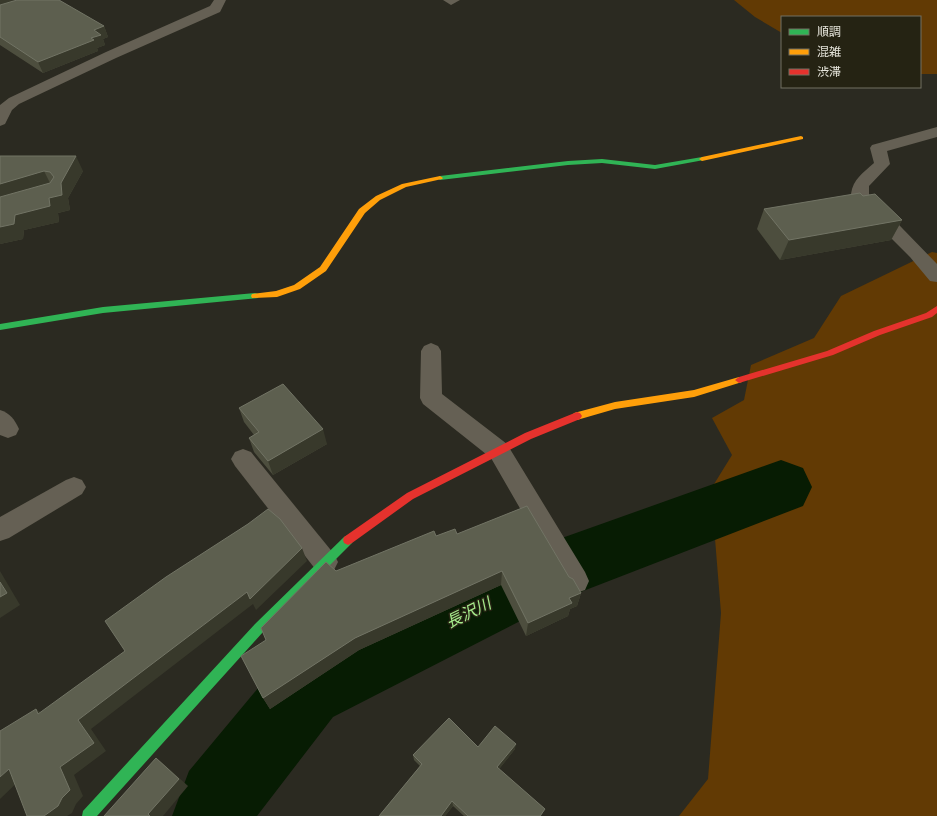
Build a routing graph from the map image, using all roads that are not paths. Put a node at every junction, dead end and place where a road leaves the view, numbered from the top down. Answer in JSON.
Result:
{"nodes":[{"id":1,"x":220,"y":0,"type":"edge"},
{"id":2,"x":446,"y":0,"type":"edge"},
{"id":3,"x":457,"y":0,"type":"edge"},
{"id":4,"x":0,"y":121,"type":"edge"},
{"id":5,"x":937,"y":132,"type":"edge"},
{"id":6,"x":801,"y":138,"type":"dead end"},
{"id":7,"x":937,"y":276,"type":"edge"},
{"id":8,"x":937,"y":308,"type":"edge"},
{"id":9,"x":0,"y":327,"type":"edge"},
{"id":10,"x":431,"y":351,"type":"dead end"},
{"id":11,"x":499,"y":451,"type":"junction"},
{"id":12,"x":243,"y":459,"type":"dead end"},
{"id":13,"x":74,"y":487,"type":"dead end"},
{"id":14,"x":0,"y":530,"type":"edge"},
{"id":15,"x":325,"y":562,"type":"junction"},
{"id":16,"x":576,"y":582,"type":"edge"},
{"id":17,"x":88,"y":816,"type":"edge"}],
"edges":[{"from":1,"to":4,"type":"street"},
{"from":2,"to":3,"type":"lane"},
{"from":5,"to":7,"type":"street"},
{"from":6,"to":9,"type":"street"},
{"from":8,"to":11,"type":"street"},
{"from":10,"to":11,"type":"street"},
{"from":11,"to":15,"type":"street"},
{"from":11,"to":16,"type":"street"},
{"from":12,"to":15,"type":"street"},
{"from":13,"to":14,"type":"street"},
{"from":15,"to":17,"type":"street"}]}
